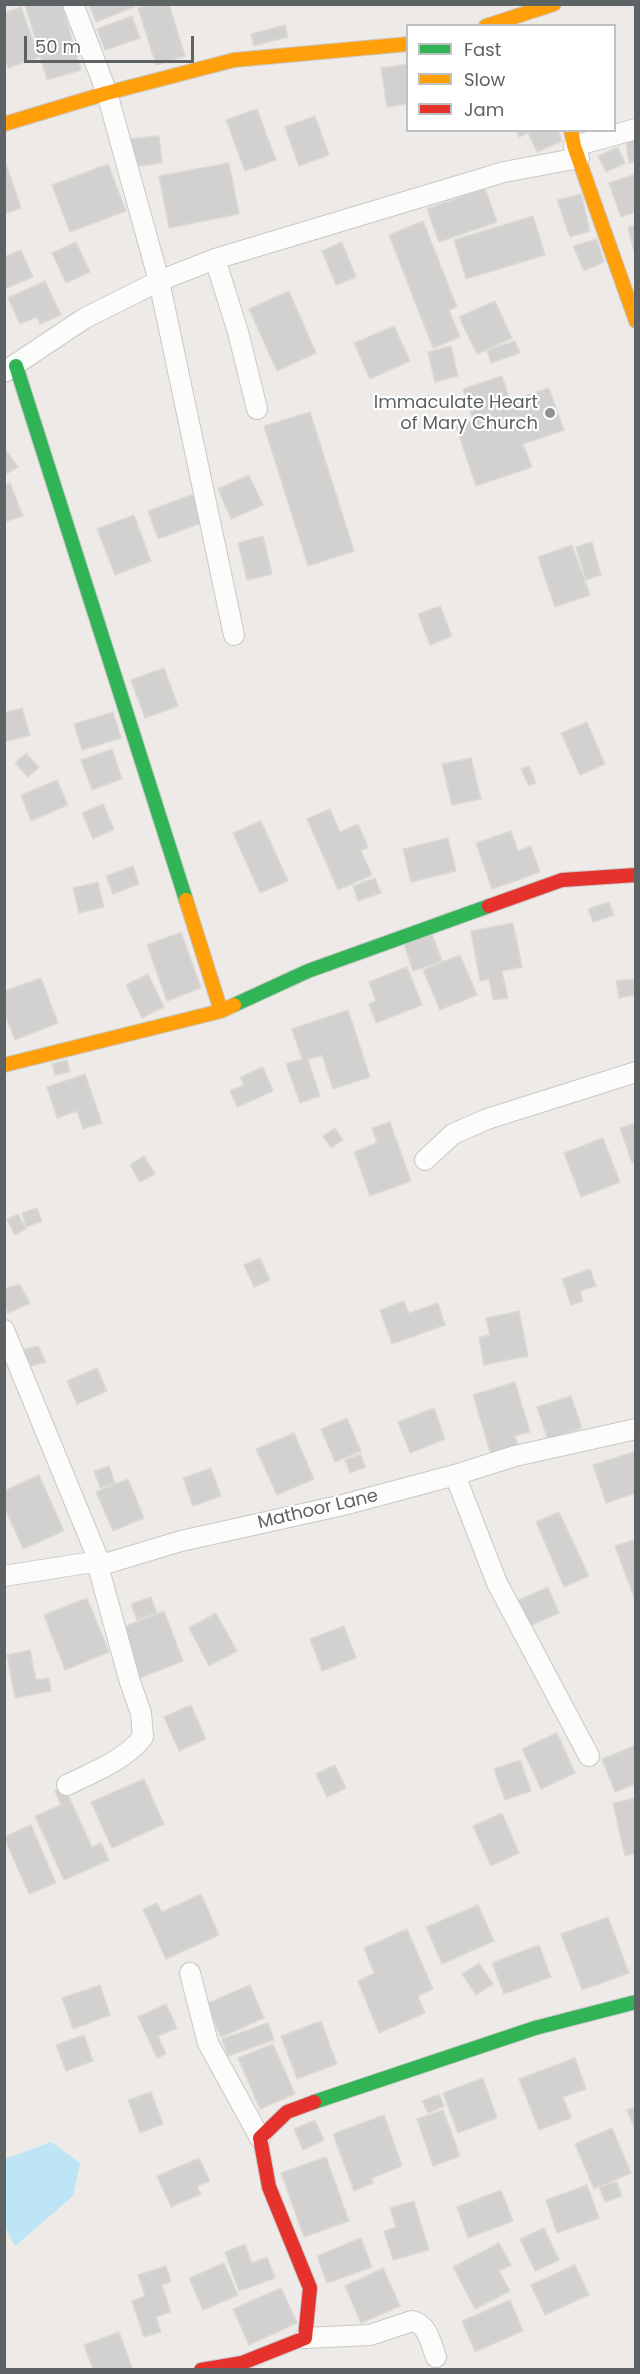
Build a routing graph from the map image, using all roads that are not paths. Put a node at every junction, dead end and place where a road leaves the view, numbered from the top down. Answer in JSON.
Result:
{"nodes":[{"id":1,"x":73,"y":4,"type":"edge"},
{"id":2,"x":548,"y":8,"type":"edge"},
{"id":3,"x":493,"y":24,"type":"edge"},
{"id":4,"x":406,"y":44,"type":"edge"},
{"id":5,"x":107,"y":93,"type":"junction"},
{"id":6,"x":4,"y":124,"type":"edge"},
{"id":7,"x":636,"y":129,"type":"edge"},
{"id":8,"x":574,"y":145,"type":"edge"},
{"id":9,"x":214,"y":259,"type":"junction"},
{"id":10,"x":159,"y":281,"type":"junction"},
{"id":11,"x":636,"y":321,"type":"edge"},
{"id":12,"x":10,"y":369,"type":"edge"},
{"id":13,"x":258,"y":409,"type":"dead end"},
{"id":14,"x":234,"y":635,"type":"dead end"},
{"id":15,"x":636,"y":875,"type":"edge"},
{"id":16,"x":221,"y":1011,"type":"junction"},
{"id":17,"x":4,"y":1065,"type":"edge"},
{"id":18,"x":636,"y":1072,"type":"edge"},
{"id":19,"x":425,"y":1160,"type":"dead end"},
{"id":20,"x":4,"y":1330,"type":"edge"},
{"id":21,"x":636,"y":1429,"type":"edge"},
{"id":22,"x":455,"y":1475,"type":"junction"},
{"id":23,"x":99,"y":1564,"type":"junction"},
{"id":24,"x":4,"y":1576,"type":"edge"},
{"id":25,"x":589,"y":1756,"type":"dead end"},
{"id":26,"x":67,"y":1785,"type":"dead end"},
{"id":27,"x":190,"y":1973,"type":"dead end"},
{"id":28,"x":636,"y":2002,"type":"edge"},
{"id":29,"x":260,"y":2138,"type":"junction"},
{"id":30,"x":305,"y":2338,"type":"junction"},
{"id":31,"x":436,"y":2357,"type":"dead end"},
{"id":32,"x":201,"y":2370,"type":"edge"}],
"edges":[{"from":1,"to":5,"type":"street"},
{"from":2,"to":3,"type":"street"},
{"from":4,"to":5,"type":"street"},
{"from":5,"to":6,"type":"street"},
{"from":5,"to":10,"type":"street"},
{"from":7,"to":8,"type":"street"},
{"from":8,"to":9,"type":"street"},
{"from":8,"to":11,"type":"street"},
{"from":9,"to":10,"type":"street"},
{"from":9,"to":13,"type":"street"},
{"from":10,"to":12,"type":"street"},
{"from":10,"to":14,"type":"street"},
{"from":12,"to":16,"type":"street"},
{"from":15,"to":16,"type":"street"},
{"from":16,"to":17,"type":"street"},
{"from":18,"to":19,"type":"street"},
{"from":20,"to":23,"type":"street"},
{"from":21,"to":22,"type":"street","name":"Mathoor Lane"},
{"from":22,"to":23,"type":"street","name":"Mathoor Lane"},
{"from":22,"to":25,"type":"street"},
{"from":23,"to":24,"type":"street","name":"Mathoor Lane"},
{"from":23,"to":26,"type":"street"},
{"from":27,"to":29,"type":"street"},
{"from":28,"to":29,"type":"street"},
{"from":29,"to":30,"type":"street"},
{"from":30,"to":31,"type":"street"},
{"from":30,"to":32,"type":"street"}]}
